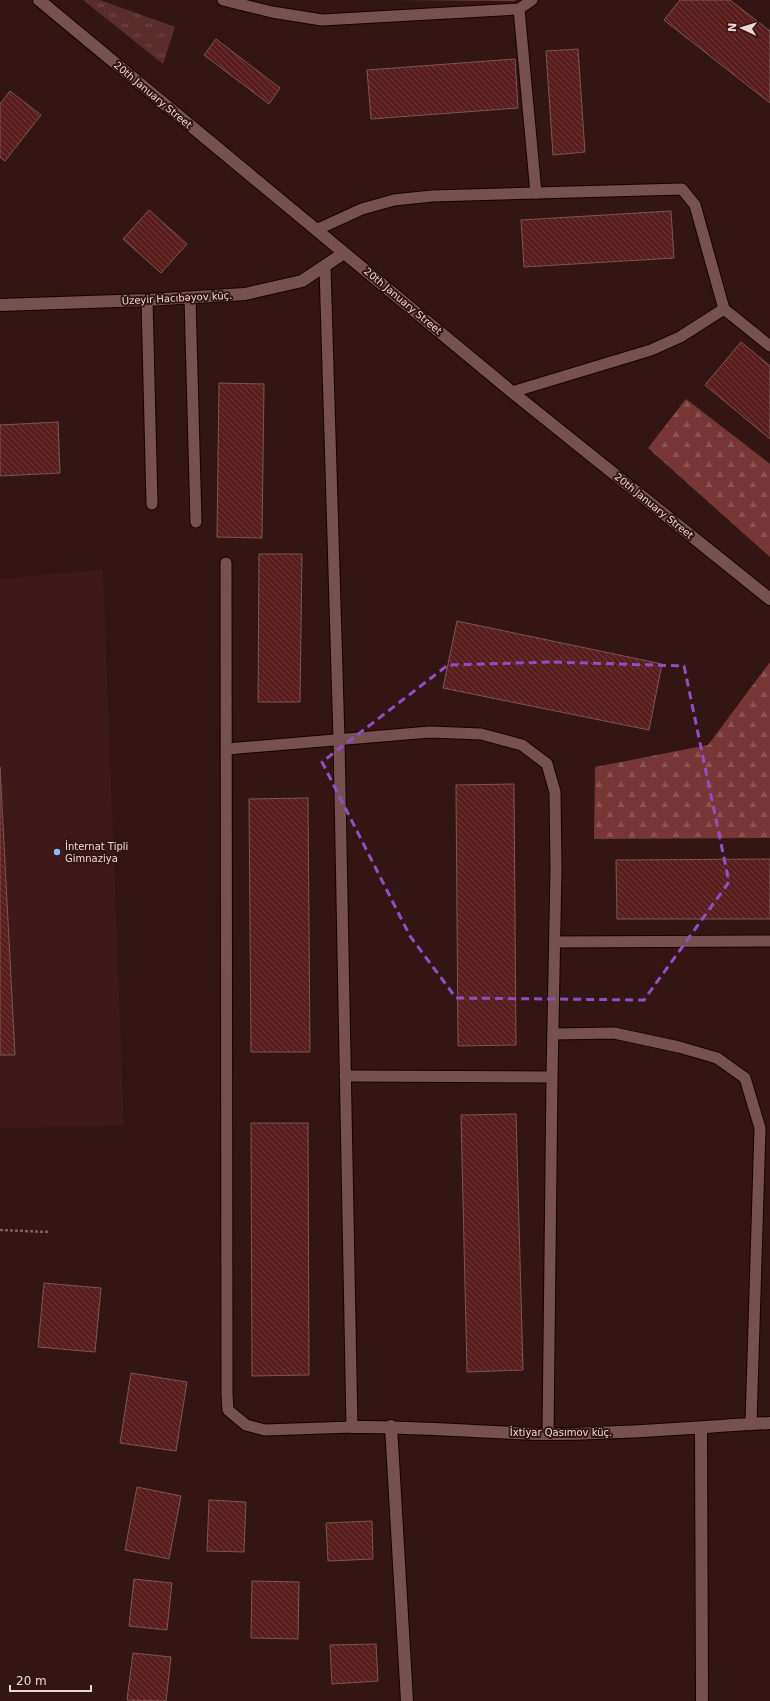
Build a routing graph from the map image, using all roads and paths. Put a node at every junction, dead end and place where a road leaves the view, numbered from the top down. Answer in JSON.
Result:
{"nodes":[{"id":1,"x":39,"y":0,"type":"edge"},
{"id":2,"x":223,"y":0,"type":"edge"},
{"id":3,"x":532,"y":0,"type":"edge"},
{"id":4,"x":518,"y":9,"type":"junction"},
{"id":5,"x":536,"y":193,"type":"junction"},
{"id":6,"x":316,"y":230,"type":"junction"},
{"id":7,"x":344,"y":253,"type":"junction"},
{"id":8,"x":325,"y":267,"type":"junction"},
{"id":9,"x":190,"y":298,"type":"junction"},
{"id":10,"x":147,"y":300,"type":"junction"},
{"id":11,"x":0,"y":305,"type":"edge"},
{"id":12,"x":724,"y":309,"type":"junction"},
{"id":13,"x":770,"y":346,"type":"edge"},
{"id":14,"x":512,"y":392,"type":"junction"},
{"id":15,"x":152,"y":504,"type":"dead end"},
{"id":16,"x":196,"y":522,"type":"dead end"},
{"id":17,"x":226,"y":563,"type":"dead end"},
{"id":18,"x":770,"y":599,"type":"edge"},
{"id":19,"x":339,"y":739,"type":"junction"},
{"id":20,"x":227,"y":749,"type":"junction"},
{"id":21,"x":555,"y":942,"type":"junction"},
{"id":22,"x":770,"y":942,"type":"edge"},
{"id":23,"x":552,"y":1034,"type":"junction"},
{"id":24,"x":346,"y":1076,"type":"junction"},
{"id":25,"x":552,"y":1076,"type":"junction"},
{"id":26,"x":765,"y":1128,"type":"edge"},
{"id":27,"x":0,"y":1230,"type":"edge"},
{"id":28,"x":48,"y":1232,"type":"dead end"},
{"id":29,"x":770,"y":1422,"type":"edge"},
{"id":30,"x":751,"y":1424,"type":"junction"},
{"id":31,"x":391,"y":1426,"type":"junction"},
{"id":32,"x":352,"y":1427,"type":"junction"},
{"id":33,"x":701,"y":1428,"type":"junction"},
{"id":34,"x":548,"y":1434,"type":"junction"},
{"id":35,"x":407,"y":1701,"type":"edge"},
{"id":36,"x":702,"y":1701,"type":"edge"}],
"edges":[{"from":1,"to":6,"type":"street","name":"20th January Street"},
{"from":2,"to":4,"type":"lane"},
{"from":3,"to":4,"type":"lane"},
{"from":4,"to":5,"type":"lane"},
{"from":5,"to":6,"type":"lane"},
{"from":5,"to":12,"type":"lane"},
{"from":6,"to":7,"type":"street","name":"20th January Street"},
{"from":7,"to":8,"type":"street","name":"Üzeyir Hacıbəyov küç."},
{"from":7,"to":14,"type":"street","name":"20th January Street"},
{"from":8,"to":9,"type":"street","name":"Üzeyir Hacıbəyov küç."},
{"from":8,"to":19,"type":"lane"},
{"from":9,"to":10,"type":"street","name":"Üzeyir Hacıbəyov küç."},
{"from":9,"to":16,"type":"lane"},
{"from":10,"to":11,"type":"street","name":"Üzeyir Hacıbəyov küç."},
{"from":10,"to":15,"type":"lane"},
{"from":12,"to":13,"type":"lane"},
{"from":12,"to":14,"type":"lane"},
{"from":14,"to":18,"type":"street","name":"20th January Street"},
{"from":17,"to":20,"type":"lane"},
{"from":19,"to":20,"type":"lane"},
{"from":19,"to":21,"type":"lane"},
{"from":19,"to":24,"type":"lane"},
{"from":20,"to":32,"type":"lane"},
{"from":21,"to":22,"type":"lane"},
{"from":21,"to":23,"type":"lane"},
{"from":23,"to":25,"type":"lane"},
{"from":23,"to":26,"type":"lane"},
{"from":24,"to":25,"type":"lane"},
{"from":24,"to":32,"type":"lane"},
{"from":25,"to":34,"type":"lane"},
{"from":26,"to":30,"type":"lane"},
{"from":27,"to":28,"type":"path"},
{"from":29,"to":30,"type":"street","name":"İxtiyar Qasımov küç."},
{"from":30,"to":33,"type":"street","name":"İxtiyar Qasımov küç."},
{"from":31,"to":32,"type":"street","name":"İxtiyar Qasımov küç."},
{"from":31,"to":34,"type":"street","name":"İxtiyar Qasımov küç."},
{"from":31,"to":35,"type":"street"},
{"from":33,"to":34,"type":"street","name":"İxtiyar Qasımov küç."},
{"from":33,"to":36,"type":"street"}]}
